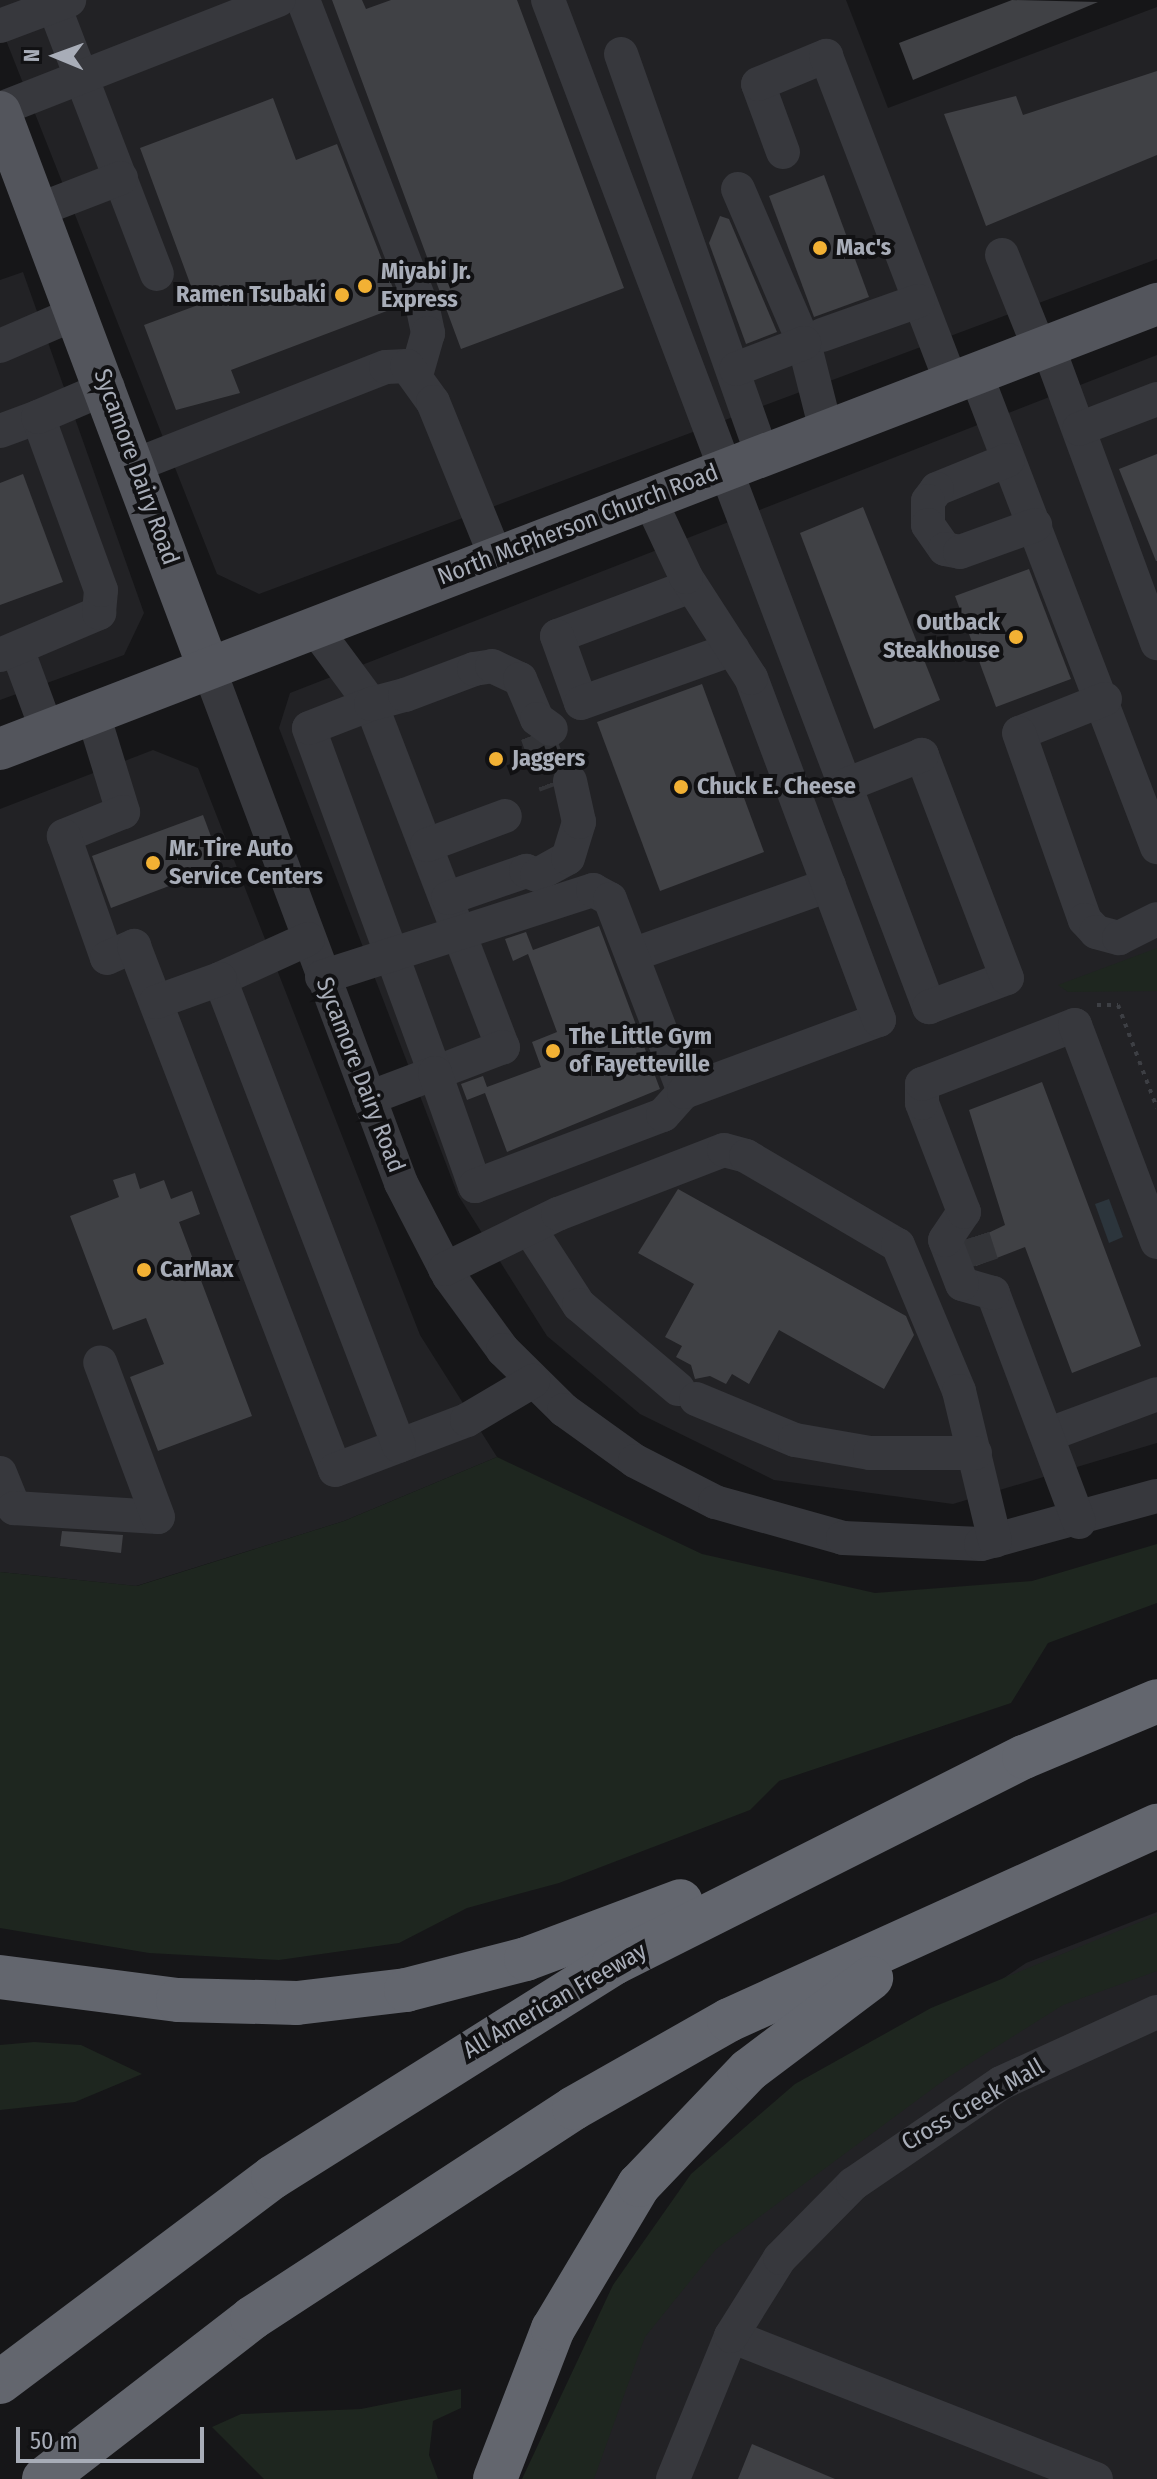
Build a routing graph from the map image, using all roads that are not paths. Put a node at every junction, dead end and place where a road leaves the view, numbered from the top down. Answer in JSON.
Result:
{"nodes":[{"id":1,"x":278,"y":0,"type":"edge"},
{"id":2,"x":303,"y":0,"type":"edge"},
{"id":3,"x":548,"y":0,"type":"edge"},
{"id":4,"x":62,"y":3,"type":"edge"},
{"id":5,"x":0,"y":26,"type":"edge"},
{"id":6,"x":621,"y":54,"type":"dead end"},
{"id":7,"x":82,"y":76,"type":"junction"},
{"id":8,"x":0,"y":110,"type":"edge"},
{"id":9,"x":783,"y":152,"type":"dead end"},
{"id":10,"x":121,"y":178,"type":"junction"},
{"id":11,"x":738,"y":189,"type":"dead end"},
{"id":12,"x":38,"y":210,"type":"junction"},
{"id":13,"x":1002,"y":255,"type":"dead end"},
{"id":14,"x":157,"y":274,"type":"dead end"},
{"id":15,"x":918,"y":301,"type":"junction"},
{"id":16,"x":1157,"y":304,"type":"edge"},
{"id":17,"x":79,"y":312,"type":"junction"},
{"id":18,"x":813,"y":339,"type":"junction"},
{"id":19,"x":0,"y":346,"type":"edge"},
{"id":20,"x":1043,"y":346,"type":"junction"},
{"id":21,"x":736,"y":369,"type":"junction"},
{"id":22,"x":417,"y":372,"type":"junction"},
{"id":23,"x":963,"y":376,"type":"junction"},
{"id":24,"x":108,"y":387,"type":"junction"},
{"id":25,"x":1157,"y":399,"type":"edge"},
{"id":26,"x":38,"y":417,"type":"junction"},
{"id":27,"x":1079,"y":429,"type":"junction"},
{"id":28,"x":826,"y":430,"type":"junction"},
{"id":29,"x":0,"y":431,"type":"edge"},
{"id":30,"x":762,"y":454,"type":"junction"},
{"id":31,"x":1008,"y":460,"type":"junction"},
{"id":32,"x":138,"y":464,"type":"junction"},
{"id":33,"x":722,"y":468,"type":"junction"},
{"id":34,"x":649,"y":498,"type":"junction"},
{"id":35,"x":1035,"y":525,"type":"junction"},
{"id":36,"x":496,"y":557,"type":"junction"},
{"id":37,"x":691,"y":586,"type":"junction"},
{"id":38,"x":1151,"y":609,"type":"edge"},
{"id":39,"x":314,"y":627,"type":"junction"},
{"id":40,"x":1157,"y":643,"type":"edge"},
{"id":41,"x":5,"y":649,"type":"edge"},
{"id":42,"x":733,"y":649,"type":"junction"},
{"id":43,"x":207,"y":664,"type":"junction"},
{"id":44,"x":1105,"y":699,"type":"junction"},
{"id":45,"x":371,"y":704,"type":"junction"},
{"id":46,"x":92,"y":711,"type":"junction"},
{"id":47,"x":542,"y":727,"type":"tunnel mouth"},
{"id":48,"x":47,"y":730,"type":"junction"},
{"id":49,"x":0,"y":749,"type":"edge"},
{"id":50,"x":563,"y":784,"type":"tunnel mouth"},
{"id":51,"x":848,"y":784,"type":"junction"},
{"id":52,"x":505,"y":816,"type":"dead end"},
{"id":53,"x":427,"y":845,"type":"junction"},
{"id":54,"x":1157,"y":847,"type":"edge"},
{"id":55,"x":829,"y":885,"type":"junction"},
{"id":56,"x":454,"y":913,"type":"junction"},
{"id":57,"x":1157,"y":919,"type":"edge"},
{"id":58,"x":308,"y":939,"type":"junction"},
{"id":59,"x":392,"y":952,"type":"junction"},
{"id":60,"x":632,"y":955,"type":"junction"},
{"id":61,"x":322,"y":977,"type":"junction"},
{"id":62,"x":220,"y":979,"type":"junction"},
{"id":63,"x":156,"y":1002,"type":"junction"},
{"id":64,"x":435,"y":1073,"type":"junction"},
{"id":65,"x":684,"y":1092,"type":"junction"},
{"id":66,"x":369,"y":1098,"type":"junction"},
{"id":67,"x":529,"y":1228,"type":"junction"},
{"id":68,"x":1157,"y":1242,"type":"edge"},
{"id":69,"x":445,"y":1269,"type":"junction"},
{"id":70,"x":100,"y":1362,"type":"dead end"},
{"id":71,"x":533,"y":1381,"type":"junction"},
{"id":72,"x":1157,"y":1394,"type":"edge"},
{"id":73,"x":1047,"y":1435,"type":"junction"},
{"id":74,"x":399,"y":1446,"type":"junction"},
{"id":75,"x":975,"y":1453,"type":"junction"},
{"id":76,"x":0,"y":1473,"type":"edge"},
{"id":77,"x":1157,"y":1496,"type":"edge"},
{"id":78,"x":1079,"y":1522,"type":"junction"},
{"id":79,"x":995,"y":1541,"type":"junction"},
{"id":80,"x":1157,"y":1701,"type":"edge"},
{"id":81,"x":940,"y":1798,"type":"junction"},
{"id":82,"x":1157,"y":1826,"type":"edge"},
{"id":83,"x":1045,"y":1874,"type":"junction"},
{"id":84,"x":0,"y":1977,"type":"edge"},
{"id":85,"x":1157,"y":2012,"type":"edge"},
{"id":86,"x":731,"y":2336,"type":"junction"},
{"id":87,"x":0,"y":2382,"type":"edge"},
{"id":88,"x":44,"y":2479,"type":"edge"},
{"id":89,"x":495,"y":2479,"type":"edge"},
{"id":90,"x":673,"y":2479,"type":"edge"},
{"id":91,"x":1096,"y":2479,"type":"edge"}],
"edges":[{"from":1,"to":7,"type":"street"},
{"from":2,"to":22,"type":"street"},
{"from":3,"to":33,"type":"street"},
{"from":4,"to":5,"type":"street"},
{"from":4,"to":7,"type":"street"},
{"from":6,"to":21,"type":"street"},
{"from":7,"to":8,"type":"street"},
{"from":7,"to":10,"type":"street"},
{"from":8,"to":12,"type":"main road","name":"Sycamore Dairy Road"},
{"from":9,"to":15,"type":"street"},
{"from":10,"to":12,"type":"street"},
{"from":10,"to":14,"type":"street"},
{"from":11,"to":18,"type":"street"},
{"from":12,"to":17,"type":"main road","name":"Sycamore Dairy Road"},
{"from":13,"to":20,"type":"street"},
{"from":15,"to":18,"type":"street"},
{"from":15,"to":23,"type":"street"},
{"from":16,"to":20,"type":"main road","name":"North McPherson Church Road"},
{"from":17,"to":19,"type":"street"},
{"from":17,"to":24,"type":"main road","name":"Sycamore Dairy Road"},
{"from":18,"to":21,"type":"street"},
{"from":18,"to":28,"type":"street"},
{"from":20,"to":23,"type":"main road","name":"North McPherson Church Road"},
{"from":20,"to":27,"type":"street"},
{"from":21,"to":30,"type":"street"},
{"from":22,"to":32,"type":"street"},
{"from":22,"to":36,"type":"street"},
{"from":23,"to":28,"type":"main road","name":"North McPherson Church Road"},
{"from":23,"to":31,"type":"street"},
{"from":24,"to":26,"type":"street"},
{"from":24,"to":32,"type":"main road","name":"Sycamore Dairy Road"},
{"from":25,"to":27,"type":"street"},
{"from":26,"to":29,"type":"street"},
{"from":26,"to":41,"type":"street"},
{"from":27,"to":38,"type":"street"},
{"from":28,"to":30,"type":"main road","name":"North McPherson Church Road"},
{"from":30,"to":33,"type":"main road","name":"North McPherson Church Road"},
{"from":31,"to":35,"type":"street"},
{"from":31,"to":35,"type":"street"},
{"from":32,"to":43,"type":"main road","name":"Sycamore Dairy Road"},
{"from":33,"to":34,"type":"main road","name":"North McPherson Church Road"},
{"from":33,"to":51,"type":"street"},
{"from":34,"to":36,"type":"main road","name":"North McPherson Church Road"},
{"from":34,"to":37,"type":"street"},
{"from":35,"to":44,"type":"street"},
{"from":36,"to":39,"type":"main road","name":"North McPherson Church Road"},
{"from":37,"to":42,"type":"street"},
{"from":37,"to":42,"type":"street"},
{"from":38,"to":40,"type":"street"},
{"from":39,"to":43,"type":"main road","name":"North McPherson Church Road"},
{"from":39,"to":45,"type":"street"},
{"from":41,"to":48,"type":"street"},
{"from":42,"to":55,"type":"street"},
{"from":43,"to":46,"type":"main road","name":"North McPherson Church Road"},
{"from":43,"to":58,"type":"street","name":"Sycamore Dairy Road"},
{"from":44,"to":54,"type":"street"},
{"from":44,"to":57,"type":"street"},
{"from":45,"to":47,"type":"street"},
{"from":45,"to":53,"type":"street"},
{"from":45,"to":59,"type":"street"},
{"from":46,"to":48,"type":"main road","name":"North McPherson Church Road"},
{"from":46,"to":63,"type":"street"},
{"from":48,"to":49,"type":"main road","name":"North McPherson Church Road"},
{"from":50,"to":56,"type":"street"},
{"from":51,"to":51,"type":"street"},
{"from":52,"to":53,"type":"street"},
{"from":53,"to":56,"type":"street"},
{"from":55,"to":60,"type":"street"},
{"from":55,"to":65,"type":"street"},
{"from":56,"to":59,"type":"street"},
{"from":56,"to":60,"type":"street"},
{"from":56,"to":64,"type":"street"},
{"from":58,"to":61,"type":"street","name":"Sycamore Dairy Road"},
{"from":58,"to":62,"type":"street"},
{"from":59,"to":61,"type":"street"},
{"from":59,"to":64,"type":"street"},
{"from":60,"to":65,"type":"street"},
{"from":61,"to":66,"type":"street","name":"Sycamore Dairy Road"},
{"from":62,"to":63,"type":"street"},
{"from":62,"to":74,"type":"street"},
{"from":63,"to":74,"type":"street"},
{"from":64,"to":65,"type":"street"},
{"from":64,"to":66,"type":"street"},
{"from":66,"to":69,"type":"street","name":"Sycamore Dairy Road"},
{"from":67,"to":69,"type":"street"},
{"from":67,"to":75,"type":"street"},
{"from":67,"to":75,"type":"street"},
{"from":68,"to":73,"type":"street"},
{"from":69,"to":71,"type":"street","name":"Sycamore Dairy Road"},
{"from":70,"to":76,"type":"street"},
{"from":71,"to":74,"type":"street"},
{"from":71,"to":79,"type":"street","name":"Sycamore Dairy Road"},
{"from":72,"to":73,"type":"street"},
{"from":73,"to":78,"type":"street"},
{"from":75,"to":79,"type":"street"},
{"from":77,"to":78,"type":"street","name":"Sycamore Dairy Road"},
{"from":78,"to":79,"type":"street","name":"Sycamore Dairy Road"},
{"from":80,"to":81,"type":"highway","name":"All American Freeway"},
{"from":81,"to":84,"type":"highway"},
{"from":81,"to":87,"type":"highway","name":"All American Freeway"},
{"from":82,"to":83,"type":"highway"},
{"from":83,"to":88,"type":"highway"},
{"from":83,"to":89,"type":"highway"},
{"from":85,"to":86,"type":"street","name":"Cross Creek Mall"},
{"from":86,"to":90,"type":"street","name":"Cross Creek Mall"},
{"from":86,"to":91,"type":"street"}]}
